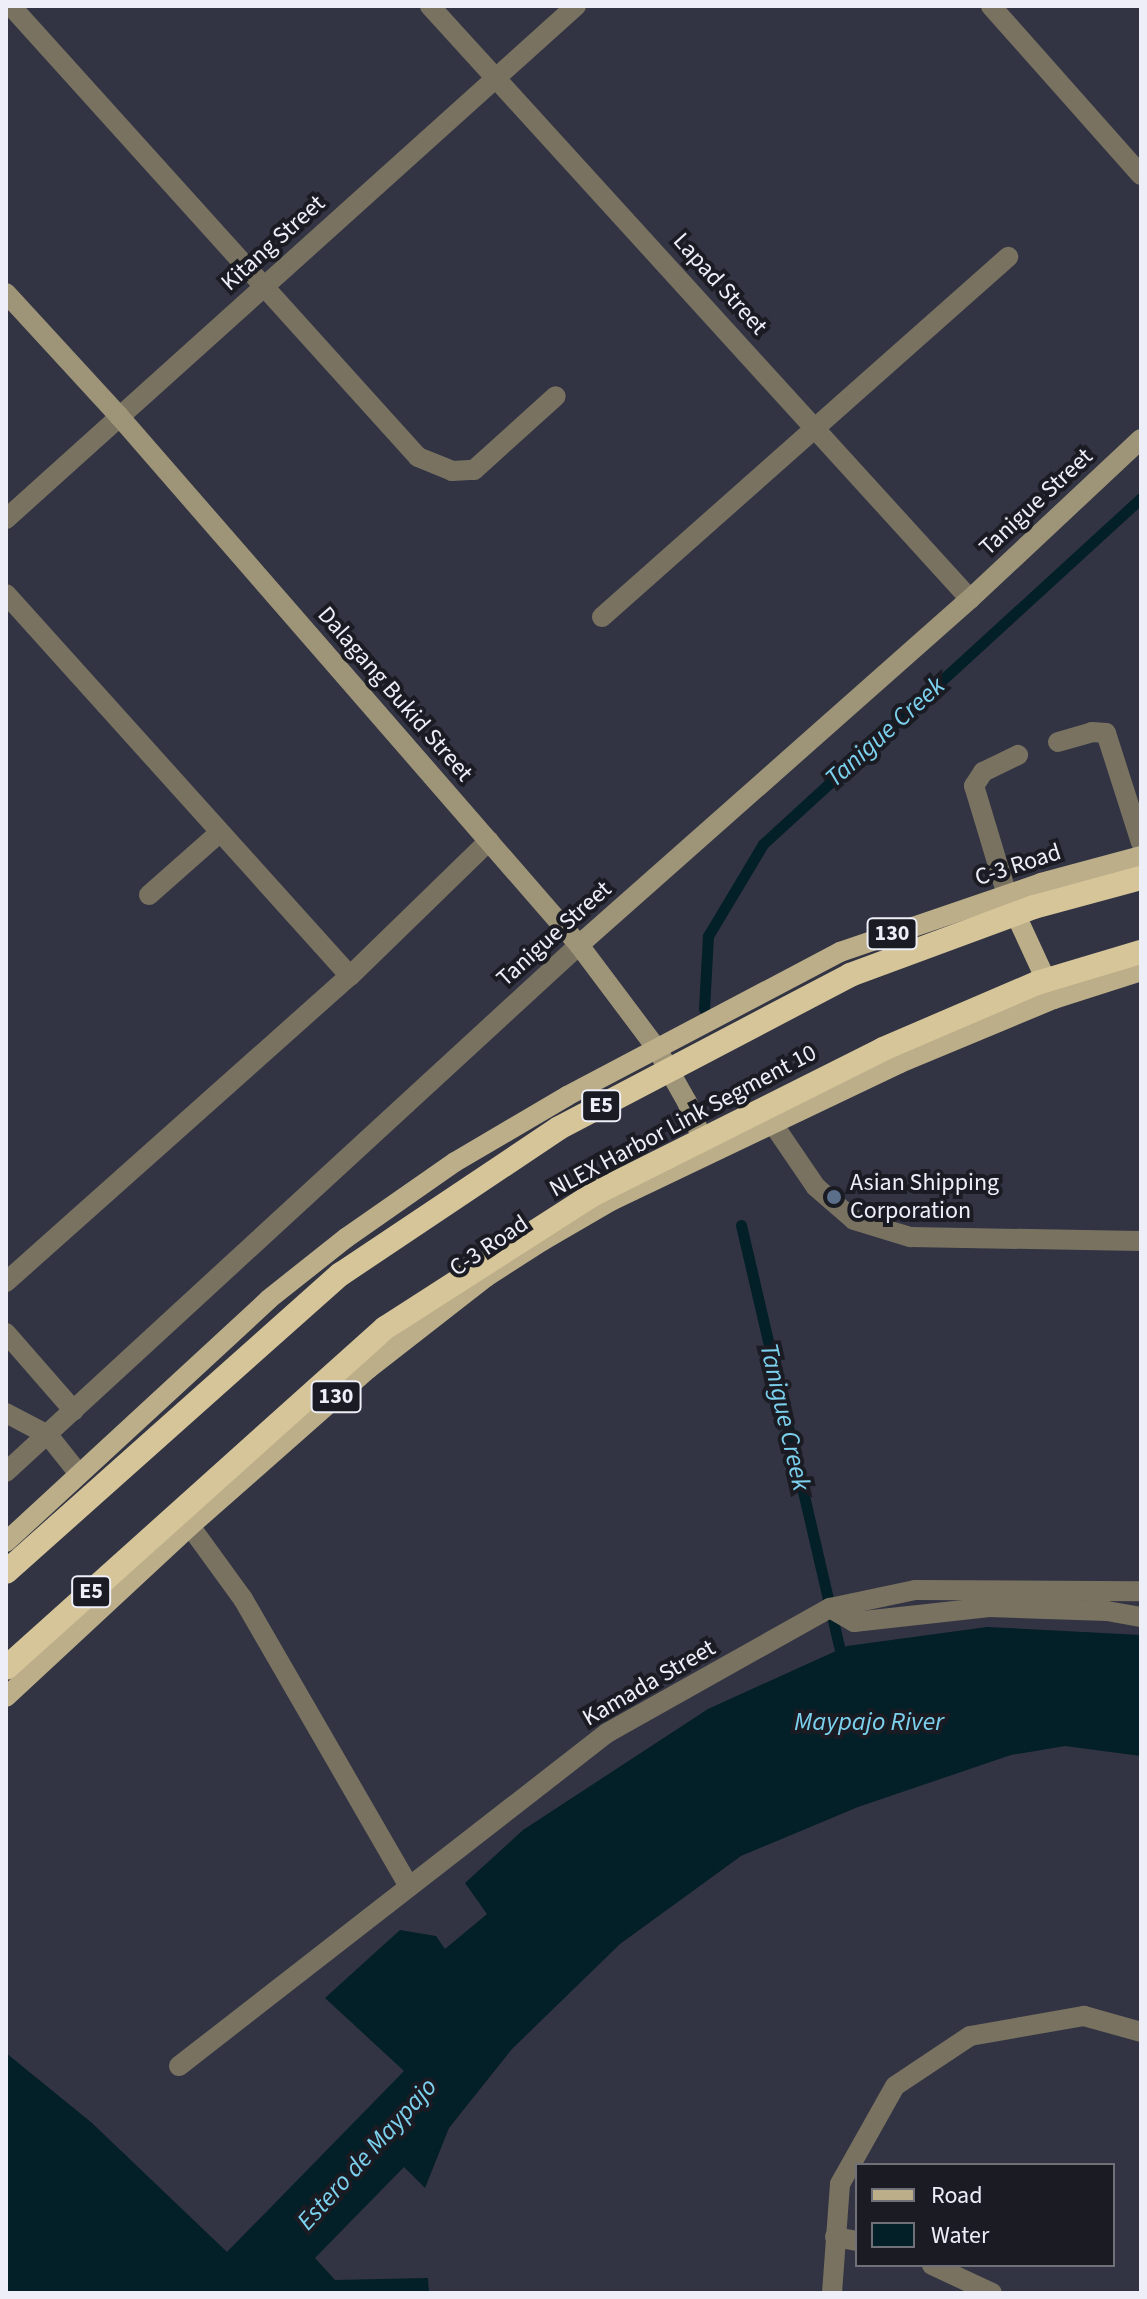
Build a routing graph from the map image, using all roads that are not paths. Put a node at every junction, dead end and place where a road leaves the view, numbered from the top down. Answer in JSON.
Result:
{"nodes":[{"id":1,"x":11,"y":6,"type":"edge"},
{"id":2,"x":430,"y":6,"type":"edge"},
{"id":3,"x":576,"y":6,"type":"edge"},
{"id":4,"x":991,"y":6,"type":"edge"},
{"id":5,"x":497,"y":77,"type":"junction"},
{"id":6,"x":1141,"y":175,"type":"edge"},
{"id":7,"x":1008,"y":257,"type":"dead end"},
{"id":8,"x":266,"y":285,"type":"junction"},
{"id":9,"x":6,"y":293,"type":"edge"},
{"id":10,"x":556,"y":396,"type":"dead end"},
{"id":11,"x":119,"y":416,"type":"junction"},
{"id":12,"x":815,"y":427,"type":"junction"},
{"id":13,"x":1141,"y":439,"type":"edge"},
{"id":14,"x":6,"y":519,"type":"edge"},
{"id":15,"x":6,"y":594,"type":"edge"},
{"id":16,"x":970,"y":599,"type":"junction"},
{"id":17,"x":602,"y":617,"type":"dead end"},
{"id":18,"x":1058,"y":742,"type":"dead end"},
{"id":19,"x":1018,"y":755,"type":"dead end"},
{"id":20,"x":219,"y":833,"type":"junction"},
{"id":21,"x":489,"y":841,"type":"junction"},
{"id":22,"x":1141,"y":843,"type":"edge"},
{"id":23,"x":1141,"y":856,"type":"edge"},
{"id":24,"x":1141,"y":878,"type":"edge"},
{"id":25,"x":149,"y":895,"type":"dead end"},
{"id":26,"x":1007,"y":895,"type":"junction"},
{"id":27,"x":579,"y":945,"type":"junction"},
{"id":28,"x":1141,"y":952,"type":"edge"},
{"id":29,"x":1141,"y":971,"type":"edge"},
{"id":30,"x":350,"y":976,"type":"junction"},
{"id":31,"x":1054,"y":999,"type":"junction"},
{"id":32,"x":657,"y":1049,"type":"junction"},
{"id":33,"x":773,"y":1124,"type":"junction"},
{"id":34,"x":708,"y":1155,"type":"junction"},
{"id":35,"x":1140,"y":1241,"type":"edge"},
{"id":36,"x":6,"y":1282,"type":"edge"},
{"id":37,"x":6,"y":1333,"type":"edge"},
{"id":38,"x":74,"y":1411,"type":"junction"},
{"id":39,"x":6,"y":1413,"type":"edge"},
{"id":40,"x":48,"y":1435,"type":"junction"},
{"id":41,"x":6,"y":1472,"type":"edge"},
{"id":42,"x":79,"y":1474,"type":"junction"},
{"id":43,"x":190,"y":1526,"type":"junction"},
{"id":44,"x":6,"y":1542,"type":"edge"},
{"id":45,"x":6,"y":1572,"type":"edge"},
{"id":46,"x":1141,"y":1591,"type":"edge"},
{"id":47,"x":830,"y":1608,"type":"junction"},
{"id":48,"x":1141,"y":1617,"type":"edge"},
{"id":49,"x":6,"y":1668,"type":"edge"},
{"id":50,"x":6,"y":1697,"type":"edge"},
{"id":51,"x":409,"y":1886,"type":"junction"},
{"id":52,"x":1141,"y":2032,"type":"edge"},
{"id":53,"x":179,"y":2066,"type":"dead end"},
{"id":54,"x":835,"y":2237,"type":"junction"},
{"id":55,"x":855,"y":2241,"type":"edge"},
{"id":56,"x":936,"y":2267,"type":"edge"},
{"id":57,"x":832,"y":2293,"type":"edge"},
{"id":58,"x":992,"y":2293,"type":"edge"}],
"edges":[{"from":1,"to":8,"type":"street"},
{"from":2,"to":5,"type":"street","name":"Lapad Street"},
{"from":3,"to":5,"type":"street","name":"Kitang Street"},
{"from":4,"to":6,"type":"street"},
{"from":5,"to":8,"type":"street","name":"Kitang Street"},
{"from":5,"to":12,"type":"street","name":"Lapad Street"},
{"from":7,"to":12,"type":"street"},
{"from":8,"to":10,"type":"street"},
{"from":8,"to":11,"type":"street","name":"Kitang Street"},
{"from":9,"to":11,"type":"main road","name":"Dalagang Bukid Street"},
{"from":11,"to":14,"type":"street","name":"Kitang Street"},
{"from":11,"to":21,"type":"main road","name":"Dalagang Bukid Street"},
{"from":12,"to":16,"type":"street","name":"Lapad Street"},
{"from":12,"to":17,"type":"street"},
{"from":13,"to":16,"type":"main road","name":"Tanigue Street"},
{"from":15,"to":20,"type":"street"},
{"from":16,"to":27,"type":"main road","name":"Tanigue Street"},
{"from":18,"to":22,"type":"street"},
{"from":19,"to":26,"type":"street"},
{"from":20,"to":25,"type":"street"},
{"from":20,"to":30,"type":"street"},
{"from":21,"to":27,"type":"main road","name":"Dalagang Bukid Street"},
{"from":21,"to":30,"type":"street"},
{"from":23,"to":26,"type":"main road","name":"C-3 Road","number":"130"},
{"from":24,"to":45,"type":"highway","name":"NLEX Harbor Link Segment 10","number":"E5"},
{"from":26,"to":31,"type":"main road"},
{"from":26,"to":32,"type":"main road","name":"C-3 Road","number":"130"},
{"from":27,"to":32,"type":"main road","name":"Dalagang Bukid Street"},
{"from":27,"to":38,"type":"street","name":"Tanigue Street"},
{"from":28,"to":49,"type":"highway","name":"NLEX Harbor Link Segment 10","number":"E5"},
{"from":29,"to":31,"type":"main road","name":"C-3 Road","number":"130"},
{"from":30,"to":36,"type":"street"},
{"from":31,"to":33,"type":"main road","name":"C-3 Road","number":"130"},
{"from":32,"to":34,"type":"main road","name":"Dalagang Bukid Street"},
{"from":32,"to":42,"type":"main road","name":"C-3 Road","number":"130"},
{"from":33,"to":34,"type":"main road","name":"C-3 Road","number":"130"},
{"from":33,"to":35,"type":"street"},
{"from":34,"to":43,"type":"main road","name":"C-3 Road","number":"130"},
{"from":37,"to":38,"type":"street"},
{"from":38,"to":40,"type":"street","name":"Tanigue Street"},
{"from":39,"to":40,"type":"street"},
{"from":40,"to":41,"type":"street","name":"Tanigue Street"},
{"from":40,"to":42,"type":"street"},
{"from":42,"to":44,"type":"main road","name":"C-3 Road","number":"130"},
{"from":43,"to":50,"type":"main road","name":"C-3 Road","number":"130"},
{"from":43,"to":51,"type":"street"},
{"from":46,"to":47,"type":"street","name":"Kamada Street"},
{"from":47,"to":48,"type":"street"},
{"from":47,"to":51,"type":"street","name":"Kamada Street"},
{"from":51,"to":53,"type":"street","name":"Kamada Street"},
{"from":52,"to":54,"type":"street"},
{"from":54,"to":55,"type":"street"},
{"from":54,"to":57,"type":"street"},
{"from":56,"to":58,"type":"street"}]}
